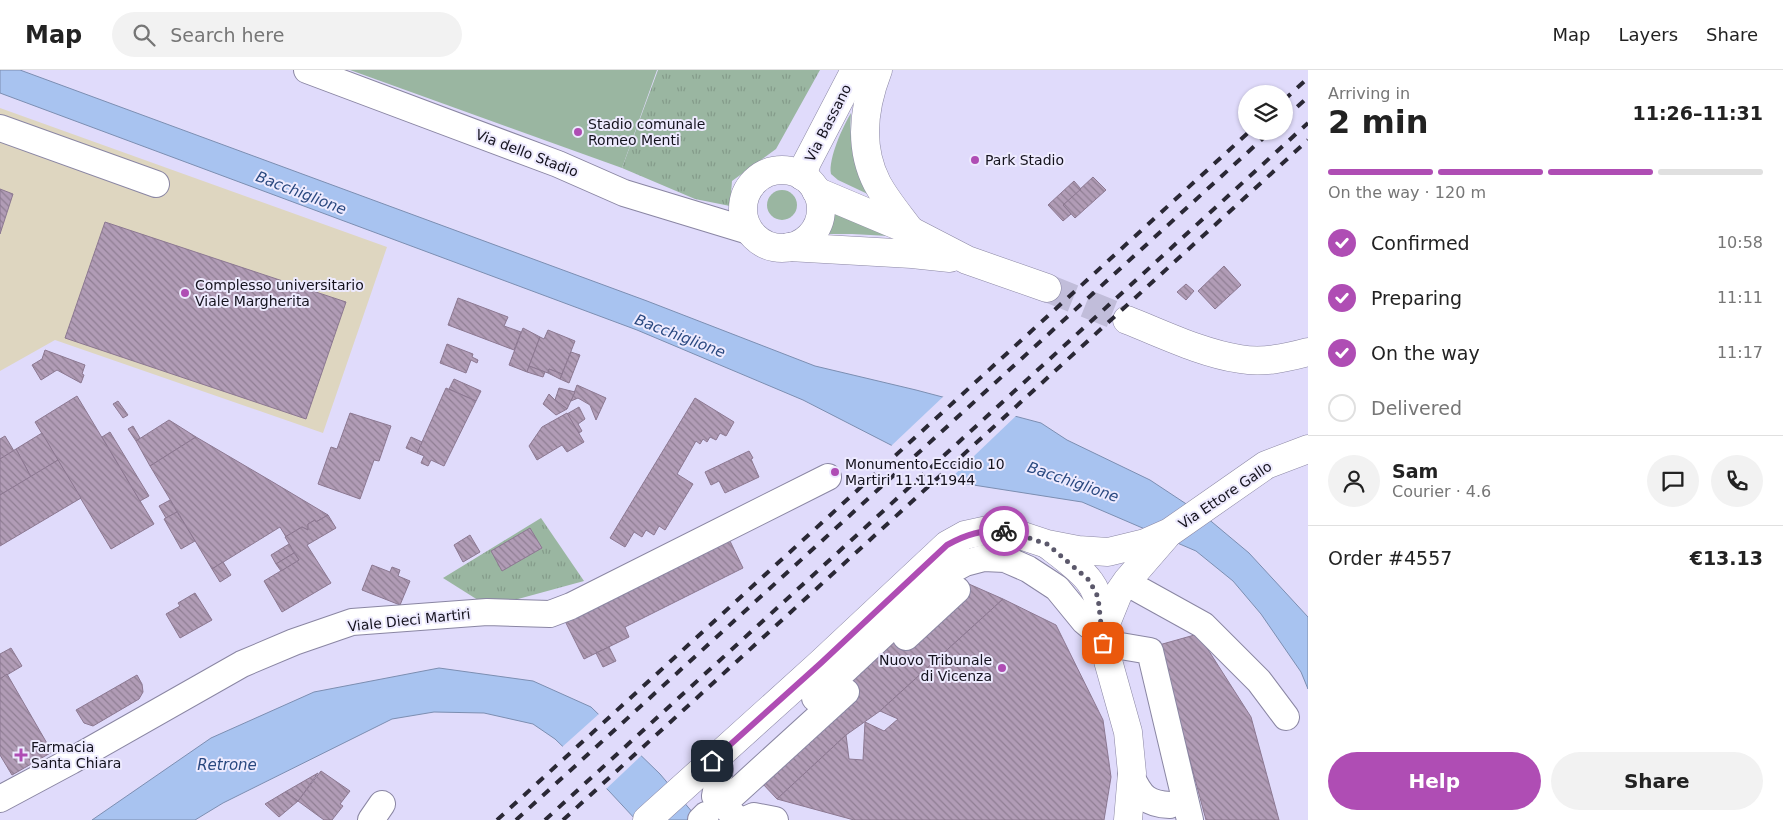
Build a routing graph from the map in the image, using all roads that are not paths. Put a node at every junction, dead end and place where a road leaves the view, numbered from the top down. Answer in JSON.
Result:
{"nodes":[{"id":1,"x":307,"y":70,"type":"edge"},
{"id":2,"x":854,"y":70,"type":"edge"},
{"id":3,"x":878,"y":70,"type":"edge"},
{"id":4,"x":0,"y":128,"type":"edge"},
{"id":5,"x":809,"y":183,"type":"junction"},
{"id":6,"x":156,"y":184,"type":"dead end"},
{"id":7,"x":749,"y":231,"type":"junction"},
{"id":8,"x":911,"y":232,"type":"junction"},
{"id":9,"x":789,"y":248,"type":"junction"},
{"id":10,"x":967,"y":260,"type":"junction"},
{"id":11,"x":1047,"y":288,"type":"tunnel mouth"},
{"id":12,"x":1127,"y":320,"type":"tunnel mouth"},
{"id":13,"x":1308,"y":352,"type":"edge"},
{"id":14,"x":1308,"y":449,"type":"edge"},
{"id":15,"x":828,"y":477,"type":"dead end"},
{"id":16,"x":1047,"y":544,"type":"junction"},
{"id":17,"x":1148,"y":548,"type":"junction"},
{"id":18,"x":1138,"y":589,"type":"dead end"},
{"id":19,"x":957,"y":590,"type":"dead end"},
{"id":20,"x":1103,"y":637,"type":"junction"},
{"id":21,"x":815,"y":698,"type":"dead end"},
{"id":22,"x":1286,"y":717,"type":"dead end"},
{"id":23,"x":712,"y":761,"type":"junction"},
{"id":24,"x":0,"y":799,"type":"edge"},
{"id":25,"x":1134,"y":804,"type":"edge"},
{"id":26,"x":1170,"y":805,"type":"dead end"},
{"id":27,"x":716,"y":811,"type":"edge"},
{"id":28,"x":647,"y":820,"type":"edge"},
{"id":29,"x":745,"y":820,"type":"edge"},
{"id":30,"x":775,"y":820,"type":"edge"},
{"id":31,"x":1190,"y":820,"type":"edge"}],
"edges":[{"from":1,"to":7,"type":"street","name":"Via dello Stadio"},
{"from":2,"to":5,"type":"main road","name":"Via Bassano"},
{"from":3,"to":8,"type":"main road"},
{"from":4,"to":6,"type":"street"},
{"from":5,"to":7,"type":"main road","name":"Via dello Stadio"},
{"from":5,"to":8,"type":"main road","name":"Via dello Stadio"},
{"from":5,"to":9,"type":"main road"},
{"from":7,"to":9,"type":"main road","name":"Via dello Stadio"},
{"from":8,"to":10,"type":"main road","name":"Via dello Stadio"},
{"from":9,"to":10,"type":"main road","name":"Via dello Stadio"},
{"from":10,"to":11,"type":"main road","name":"Via dello Stadio"},
{"from":12,"to":13,"type":"main road"},
{"from":14,"to":17,"type":"main road","name":"Via Ettore Gallo"},
{"from":15,"to":24,"type":"street","name":"Viale Dieci Martiri"},
{"from":16,"to":17,"type":"main road"},
{"from":16,"to":20,"type":"main road"},
{"from":16,"to":23,"type":"main road"},
{"from":17,"to":20,"type":"main road","name":"Via Ettore Gallo"},
{"from":18,"to":22,"type":"street"},
{"from":19,"to":27,"type":"street"},
{"from":20,"to":21,"type":"street"},
{"from":20,"to":25,"type":"main road"},
{"from":20,"to":31,"type":"street"},
{"from":23,"to":27,"type":"street"},
{"from":23,"to":28,"type":"main road"},
{"from":25,"to":26,"type":"street"},
{"from":29,"to":30,"type":"street"}]}
